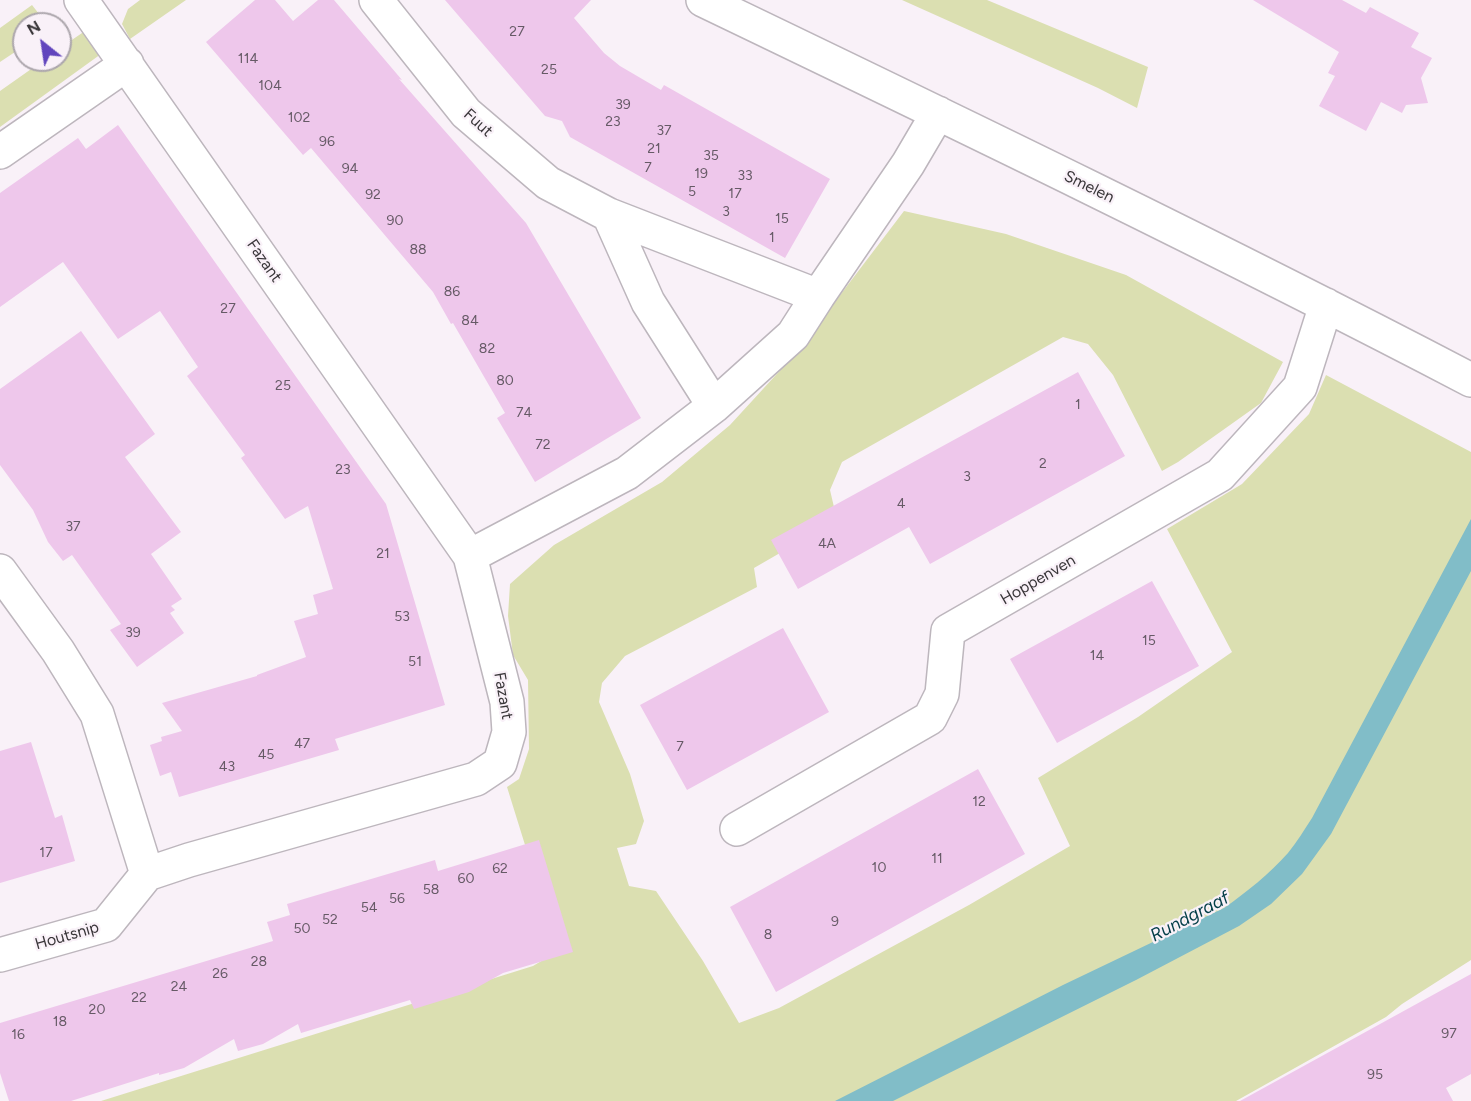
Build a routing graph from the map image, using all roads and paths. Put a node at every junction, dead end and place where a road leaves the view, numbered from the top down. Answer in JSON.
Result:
{"nodes":[{"id":1,"x":376,"y":0,"type":"edge"},
{"id":2,"x":703,"y":0,"type":"edge"},
{"id":3,"x":87,"y":8,"type":"edge"},
{"id":4,"x":127,"y":64,"type":"junction"},
{"id":5,"x":938,"y":113,"type":"junction"},
{"id":6,"x":0,"y":152,"type":"edge"},
{"id":7,"x":609,"y":216,"type":"junction"},
{"id":8,"x":818,"y":296,"type":"junction"},
{"id":9,"x":1326,"y":305,"type":"junction"},
{"id":10,"x":1471,"y":380,"type":"edge"},
{"id":11,"x":714,"y":406,"type":"junction"},
{"id":12,"x":470,"y":556,"type":"junction"},
{"id":13,"x":0,"y":571,"type":"edge"},
{"id":14,"x":737,"y":829,"type":"dead end"},
{"id":15,"x":147,"y":874,"type":"junction"},
{"id":16,"x":0,"y":955,"type":"edge"}],
"edges":[{"from":1,"to":7,"type":"street","name":"Fuut"},
{"from":2,"to":5,"type":"street","name":"Smelen"},
{"from":3,"to":4,"type":"street","name":"Fazant"},
{"from":4,"to":6,"type":"street"},
{"from":4,"to":12,"type":"street","name":"Fazant"},
{"from":5,"to":8,"type":"street"},
{"from":5,"to":9,"type":"street","name":"Smelen"},
{"from":7,"to":8,"type":"street","name":"Fuut"},
{"from":7,"to":11,"type":"street"},
{"from":8,"to":11,"type":"street"},
{"from":9,"to":10,"type":"street","name":"Smelen"},
{"from":9,"to":14,"type":"street","name":"Hoppenven"},
{"from":11,"to":12,"type":"street"},
{"from":12,"to":15,"type":"street","name":"Fazant"},
{"from":13,"to":15,"type":"street"},
{"from":15,"to":16,"type":"street","name":"Houtsnip"}]}
